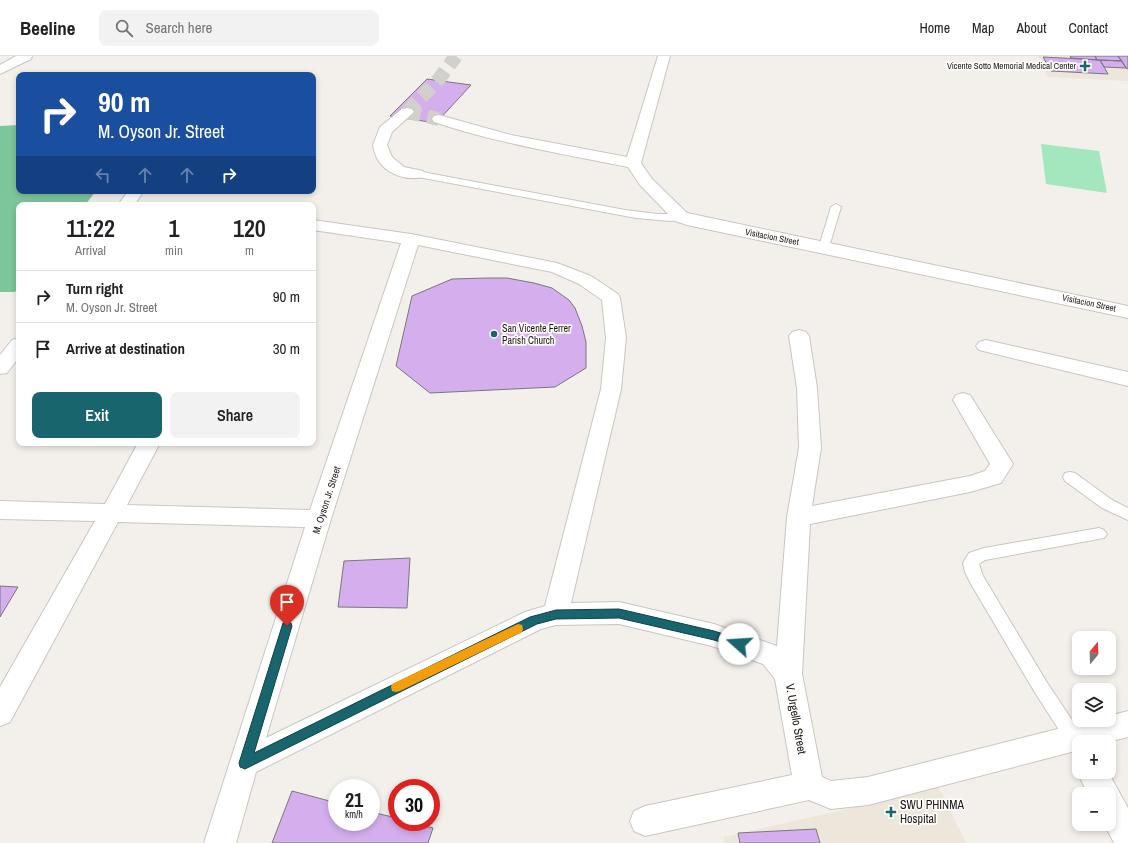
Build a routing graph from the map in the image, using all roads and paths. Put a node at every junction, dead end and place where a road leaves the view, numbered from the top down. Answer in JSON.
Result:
{"nodes":[{"id":1,"x":26,"y":56,"type":"edge"},
{"id":2,"x":664,"y":56,"type":"edge"},
{"id":3,"x":0,"y":70,"type":"edge"},
{"id":4,"x":407,"y":112,"type":"dead end"},
{"id":5,"x":439,"y":118,"type":"tunnel mouth"},
{"id":6,"x":633,"y":163,"type":"junction"},
{"id":7,"x":417,"y":174,"type":"joint"},
{"id":8,"x":836,"y":207,"type":"dead end"},
{"id":9,"x":681,"y":217,"type":"junction"},
{"id":10,"x":316,"y":225,"type":"edge"},
{"id":11,"x":411,"y":239,"type":"junction"},
{"id":12,"x":824,"y":247,"type":"junction"},
{"id":13,"x":1128,"y":312,"type":"edge"},
{"id":14,"x":799,"y":336,"type":"dead end"},
{"id":15,"x":986,"y":346,"type":"dead end"},
{"id":16,"x":16,"y":348,"type":"edge"},
{"id":17,"x":0,"y":368,"type":"edge"},
{"id":18,"x":1128,"y":379,"type":"edge"},
{"id":19,"x":963,"y":400,"type":"dead end"},
{"id":20,"x":147,"y":446,"type":"edge"},
{"id":21,"x":1070,"y":477,"type":"dead end"},
{"id":22,"x":0,"y":510,"type":"edge"},
{"id":23,"x":112,"y":512,"type":"junction"},
{"id":24,"x":1128,"y":514,"type":"edge"},
{"id":25,"x":799,"y":517,"type":"junction"},
{"id":26,"x":319,"y":519,"type":"junction"},
{"id":27,"x":1099,"y":534,"type":"dead end"},
{"id":28,"x":556,"y":614,"type":"junction"},
{"id":29,"x":788,"y":674,"type":"junction"},
{"id":30,"x":0,"y":713,"type":"edge"},
{"id":31,"x":1128,"y":724,"type":"edge"},
{"id":32,"x":1098,"y":735,"type":"edge"},
{"id":33,"x":1072,"y":737,"type":"edge"},
{"id":34,"x":1072,"y":744,"type":"edge"},
{"id":35,"x":245,"y":763,"type":"junction"},
{"id":36,"x":808,"y":786,"type":"junction"},
{"id":37,"x":1116,"y":816,"type":"edge"},
{"id":38,"x":645,"y":821,"type":"dead end"},
{"id":39,"x":1128,"y":838,"type":"edge"},
{"id":40,"x":220,"y":843,"type":"edge"}],
"edges":[{"from":1,"to":3,"type":"street"},
{"from":2,"to":6,"type":"street"},
{"from":4,"to":7,"type":"street"},
{"from":5,"to":6,"type":"street"},
{"from":6,"to":9,"type":"street","name":"Visitacion Street"},
{"from":7,"to":9,"type":"lane"},
{"from":8,"to":12,"type":"lane"},
{"from":9,"to":12,"type":"street","name":"Visitacion Street"},
{"from":10,"to":11,"type":"street"},
{"from":11,"to":26,"type":"street","name":"M. Oyson Jr. Street"},
{"from":11,"to":28,"type":"street"},
{"from":12,"to":13,"type":"street","name":"Visitacion Street"},
{"from":14,"to":25,"type":"street"},
{"from":15,"to":18,"type":"street"},
{"from":16,"to":17,"type":"street"},
{"from":19,"to":25,"type":"street"},
{"from":20,"to":23,"type":"street"},
{"from":21,"to":24,"type":"lane"},
{"from":22,"to":23,"type":"street"},
{"from":23,"to":26,"type":"street"},
{"from":23,"to":30,"type":"street"},
{"from":25,"to":29,"type":"street"},
{"from":26,"to":35,"type":"street","name":"M. Oyson Jr. Street"},
{"from":27,"to":33,"type":"lane"},
{"from":28,"to":29,"type":"street","name":"V. Urgello Street"},
{"from":28,"to":35,"type":"street","name":"V. Urgello Street"},
{"from":29,"to":36,"type":"street","name":"V. Urgello Street"},
{"from":31,"to":32,"type":"street"},
{"from":34,"to":36,"type":"street"},
{"from":35,"to":40,"type":"street","name":"M. Oyson Jr. Street"},
{"from":36,"to":38,"type":"street"},
{"from":37,"to":39,"type":"street"}]}
